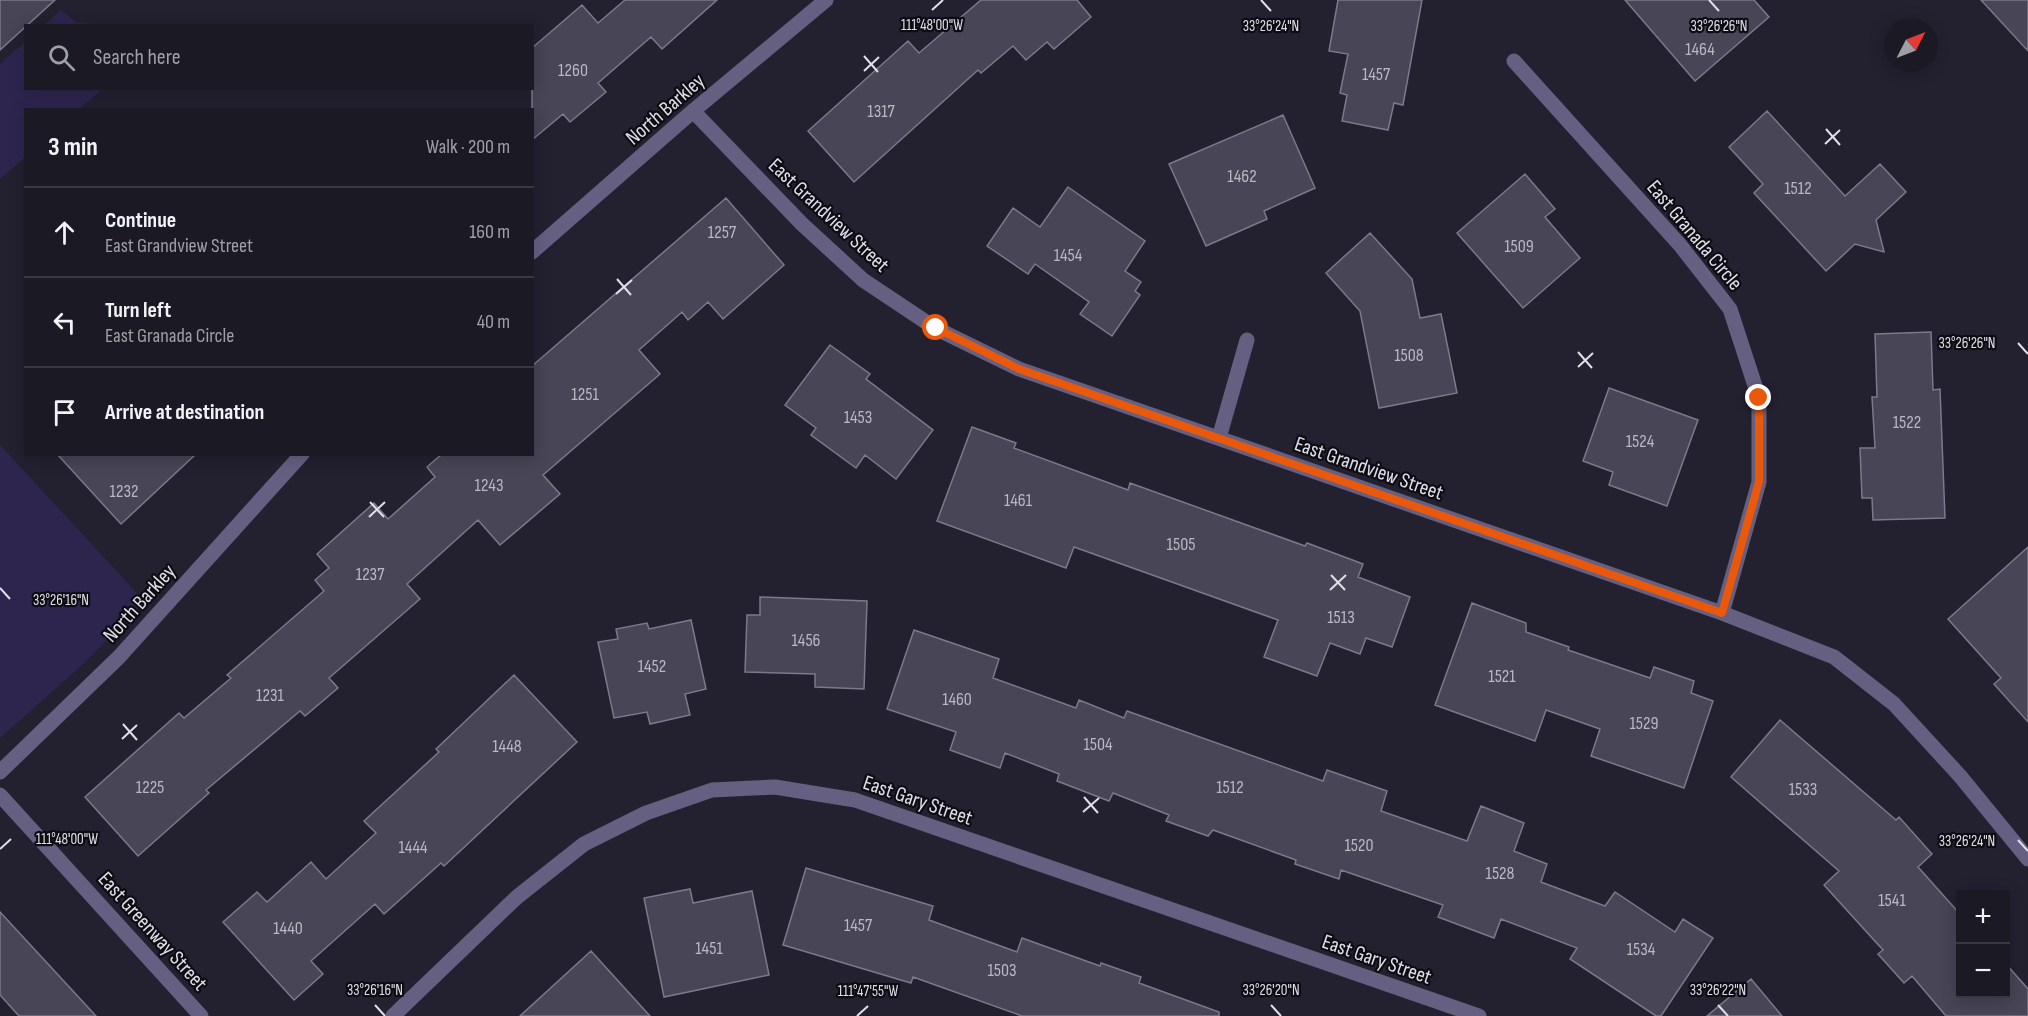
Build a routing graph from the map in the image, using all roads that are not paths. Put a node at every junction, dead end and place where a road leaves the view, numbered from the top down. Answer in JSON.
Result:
{"nodes":[{"id":1,"x":826,"y":0,"type":"edge"},
{"id":2,"x":1514,"y":61,"type":"dead end"},
{"id":3,"x":693,"y":111,"type":"junction"},
{"id":4,"x":534,"y":250,"type":"edge"},
{"id":5,"x":1247,"y":339,"type":"dead end"},
{"id":6,"x":1219,"y":438,"type":"junction"},
{"id":7,"x":300,"y":456,"type":"edge"},
{"id":8,"x":1722,"y":613,"type":"junction"},
{"id":9,"x":0,"y":772,"type":"edge"},
{"id":10,"x":0,"y":795,"type":"edge"},
{"id":11,"x":2028,"y":859,"type":"edge"},
{"id":12,"x":201,"y":1016,"type":"edge"},
{"id":13,"x":393,"y":1016,"type":"edge"},
{"id":14,"x":1479,"y":1016,"type":"edge"}],
"edges":[{"from":1,"to":3,"type":"street","name":"North Barkley"},
{"from":2,"to":8,"type":"street","name":"East Granada Circle"},
{"from":3,"to":4,"type":"street","name":"North Barkley"},
{"from":3,"to":6,"type":"street","name":"East Grandview Street"},
{"from":5,"to":6,"type":"street"},
{"from":6,"to":8,"type":"street","name":"East Grandview Street"},
{"from":7,"to":9,"type":"street","name":"North Barkley"},
{"from":8,"to":11,"type":"street","name":"East Grandview Street"},
{"from":10,"to":12,"type":"street","name":"East Greenway Street"},
{"from":13,"to":14,"type":"street","name":"East Gary Street"}]}
